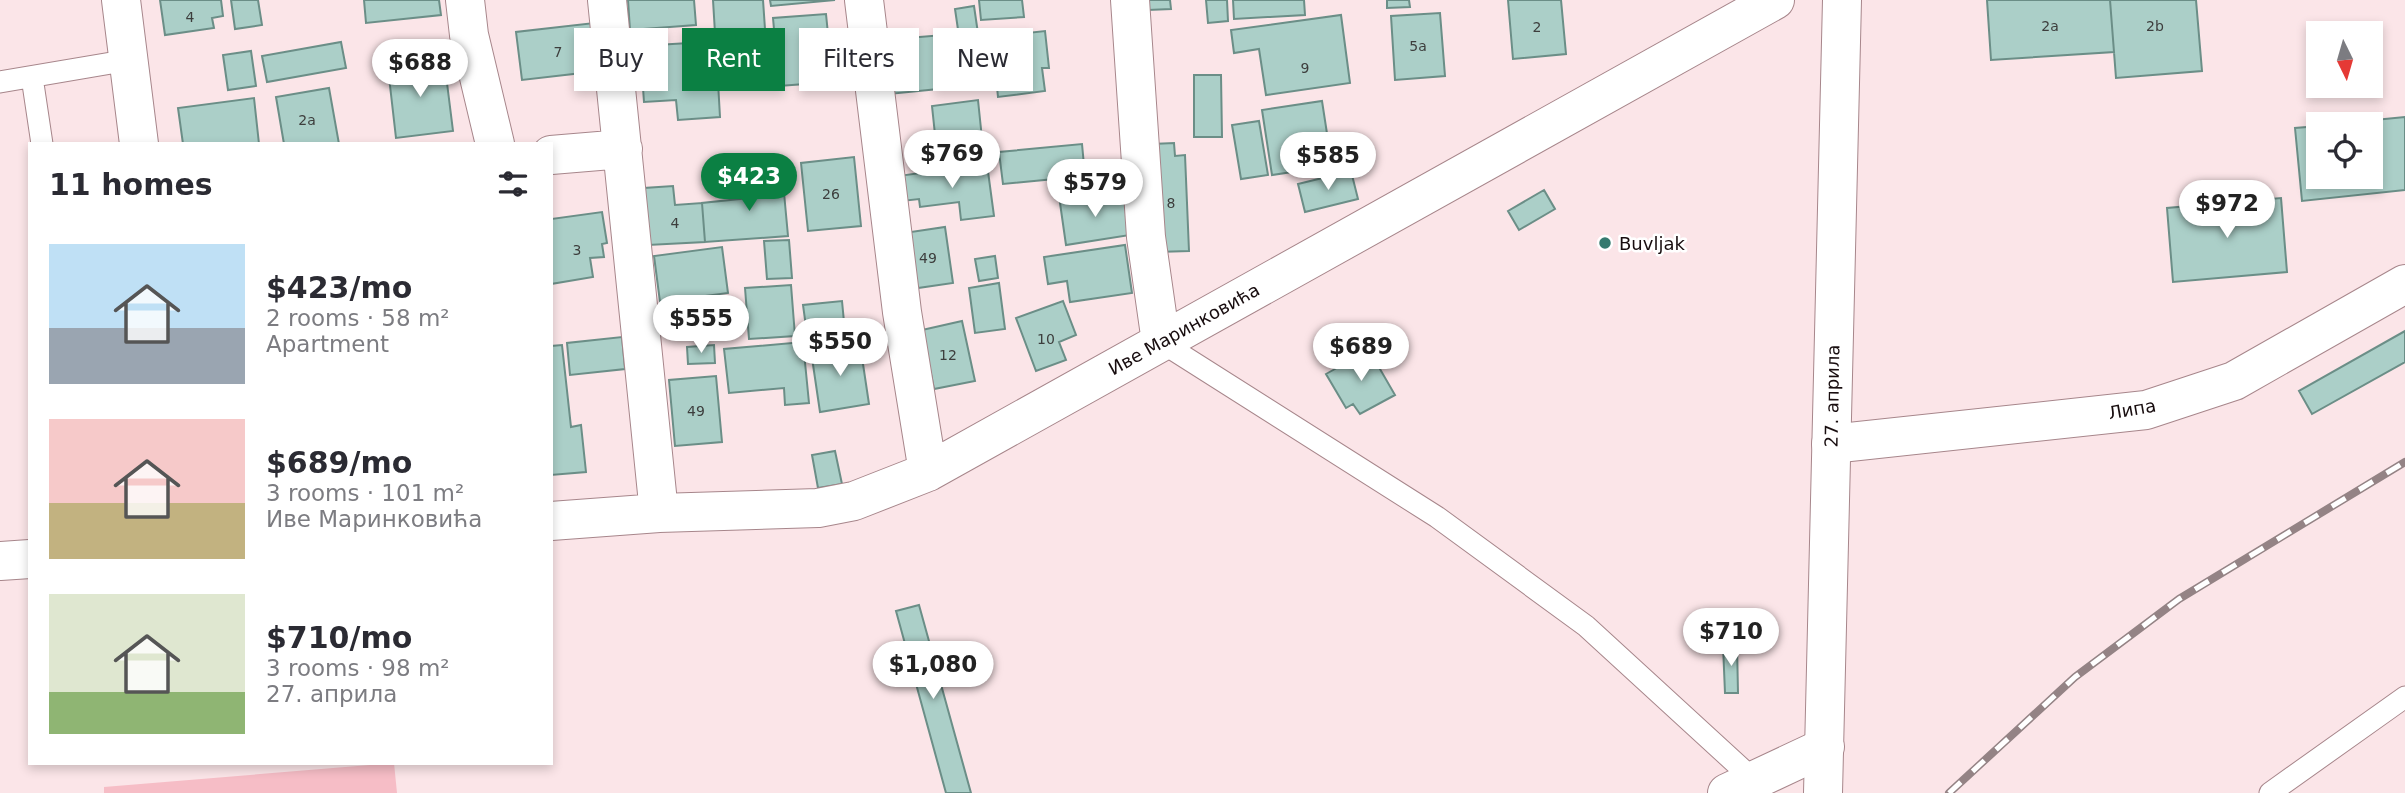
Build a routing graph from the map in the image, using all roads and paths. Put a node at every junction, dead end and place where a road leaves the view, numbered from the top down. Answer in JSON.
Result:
{"nodes":[{"id":1,"x":121,"y":0,"type":"edge"},
{"id":2,"x":465,"y":0,"type":"edge"},
{"id":3,"x":607,"y":0,"type":"edge"},
{"id":4,"x":864,"y":0,"type":"edge"},
{"id":5,"x":1130,"y":0,"type":"edge"},
{"id":6,"x":1775,"y":0,"type":"edge"},
{"id":7,"x":1842,"y":0,"type":"edge"},
{"id":8,"x":129,"y":60,"type":"junction"},
{"id":9,"x":32,"y":77,"type":"junction"},
{"id":10,"x":0,"y":82,"type":"edge"},
{"id":11,"x":43,"y":142,"type":"edge"},
{"id":12,"x":139,"y":142,"type":"edge"},
{"id":13,"x":495,"y":142,"type":"edge"},
{"id":14,"x":623,"y":149,"type":"junction"},
{"id":15,"x":553,"y":155,"type":"edge"},
{"id":16,"x":2405,"y":284,"type":"edge"},
{"id":17,"x":1161,"y":342,"type":"junction"},
{"id":18,"x":1831,"y":444,"type":"junction"},
{"id":19,"x":928,"y":472,"type":"junction"},
{"id":20,"x":659,"y":513,"type":"junction"},
{"id":21,"x":553,"y":521,"type":"edge"},
{"id":22,"x":28,"y":559,"type":"edge"},
{"id":23,"x":0,"y":561,"type":"edge"},
{"id":24,"x":2405,"y":697,"type":"edge"},
{"id":25,"x":1825,"y":747,"type":"junction"},
{"id":26,"x":1741,"y":786,"type":"edge"},
{"id":27,"x":1824,"y":793,"type":"edge"},
{"id":28,"x":2270,"y":793,"type":"edge"}],
"edges":[{"from":1,"to":8,"type":"street"},
{"from":2,"to":13,"type":"street"},
{"from":3,"to":14,"type":"street"},
{"from":4,"to":19,"type":"street"},
{"from":5,"to":17,"type":"street"},
{"from":6,"to":17,"type":"street","name":"Иве Маринковића"},
{"from":7,"to":18,"type":"street","name":"27. априла"},
{"from":8,"to":9,"type":"lane"},
{"from":8,"to":12,"type":"street"},
{"from":9,"to":10,"type":"lane"},
{"from":9,"to":11,"type":"lane"},
{"from":14,"to":15,"type":"street"},
{"from":14,"to":20,"type":"street"},
{"from":16,"to":18,"type":"street","name":"Липа"},
{"from":17,"to":19,"type":"street","name":"Иве Маринковића"},
{"from":17,"to":26,"type":"lane"},
{"from":18,"to":25,"type":"street","name":"27. априла"},
{"from":19,"to":20,"type":"street","name":"Иве Маринковића"},
{"from":20,"to":21,"type":"street","name":"Иве Маринковића"},
{"from":22,"to":23,"type":"street"},
{"from":24,"to":28,"type":"lane"},
{"from":25,"to":26,"type":"street"},
{"from":25,"to":27,"type":"street","name":"27. априла"}]}
